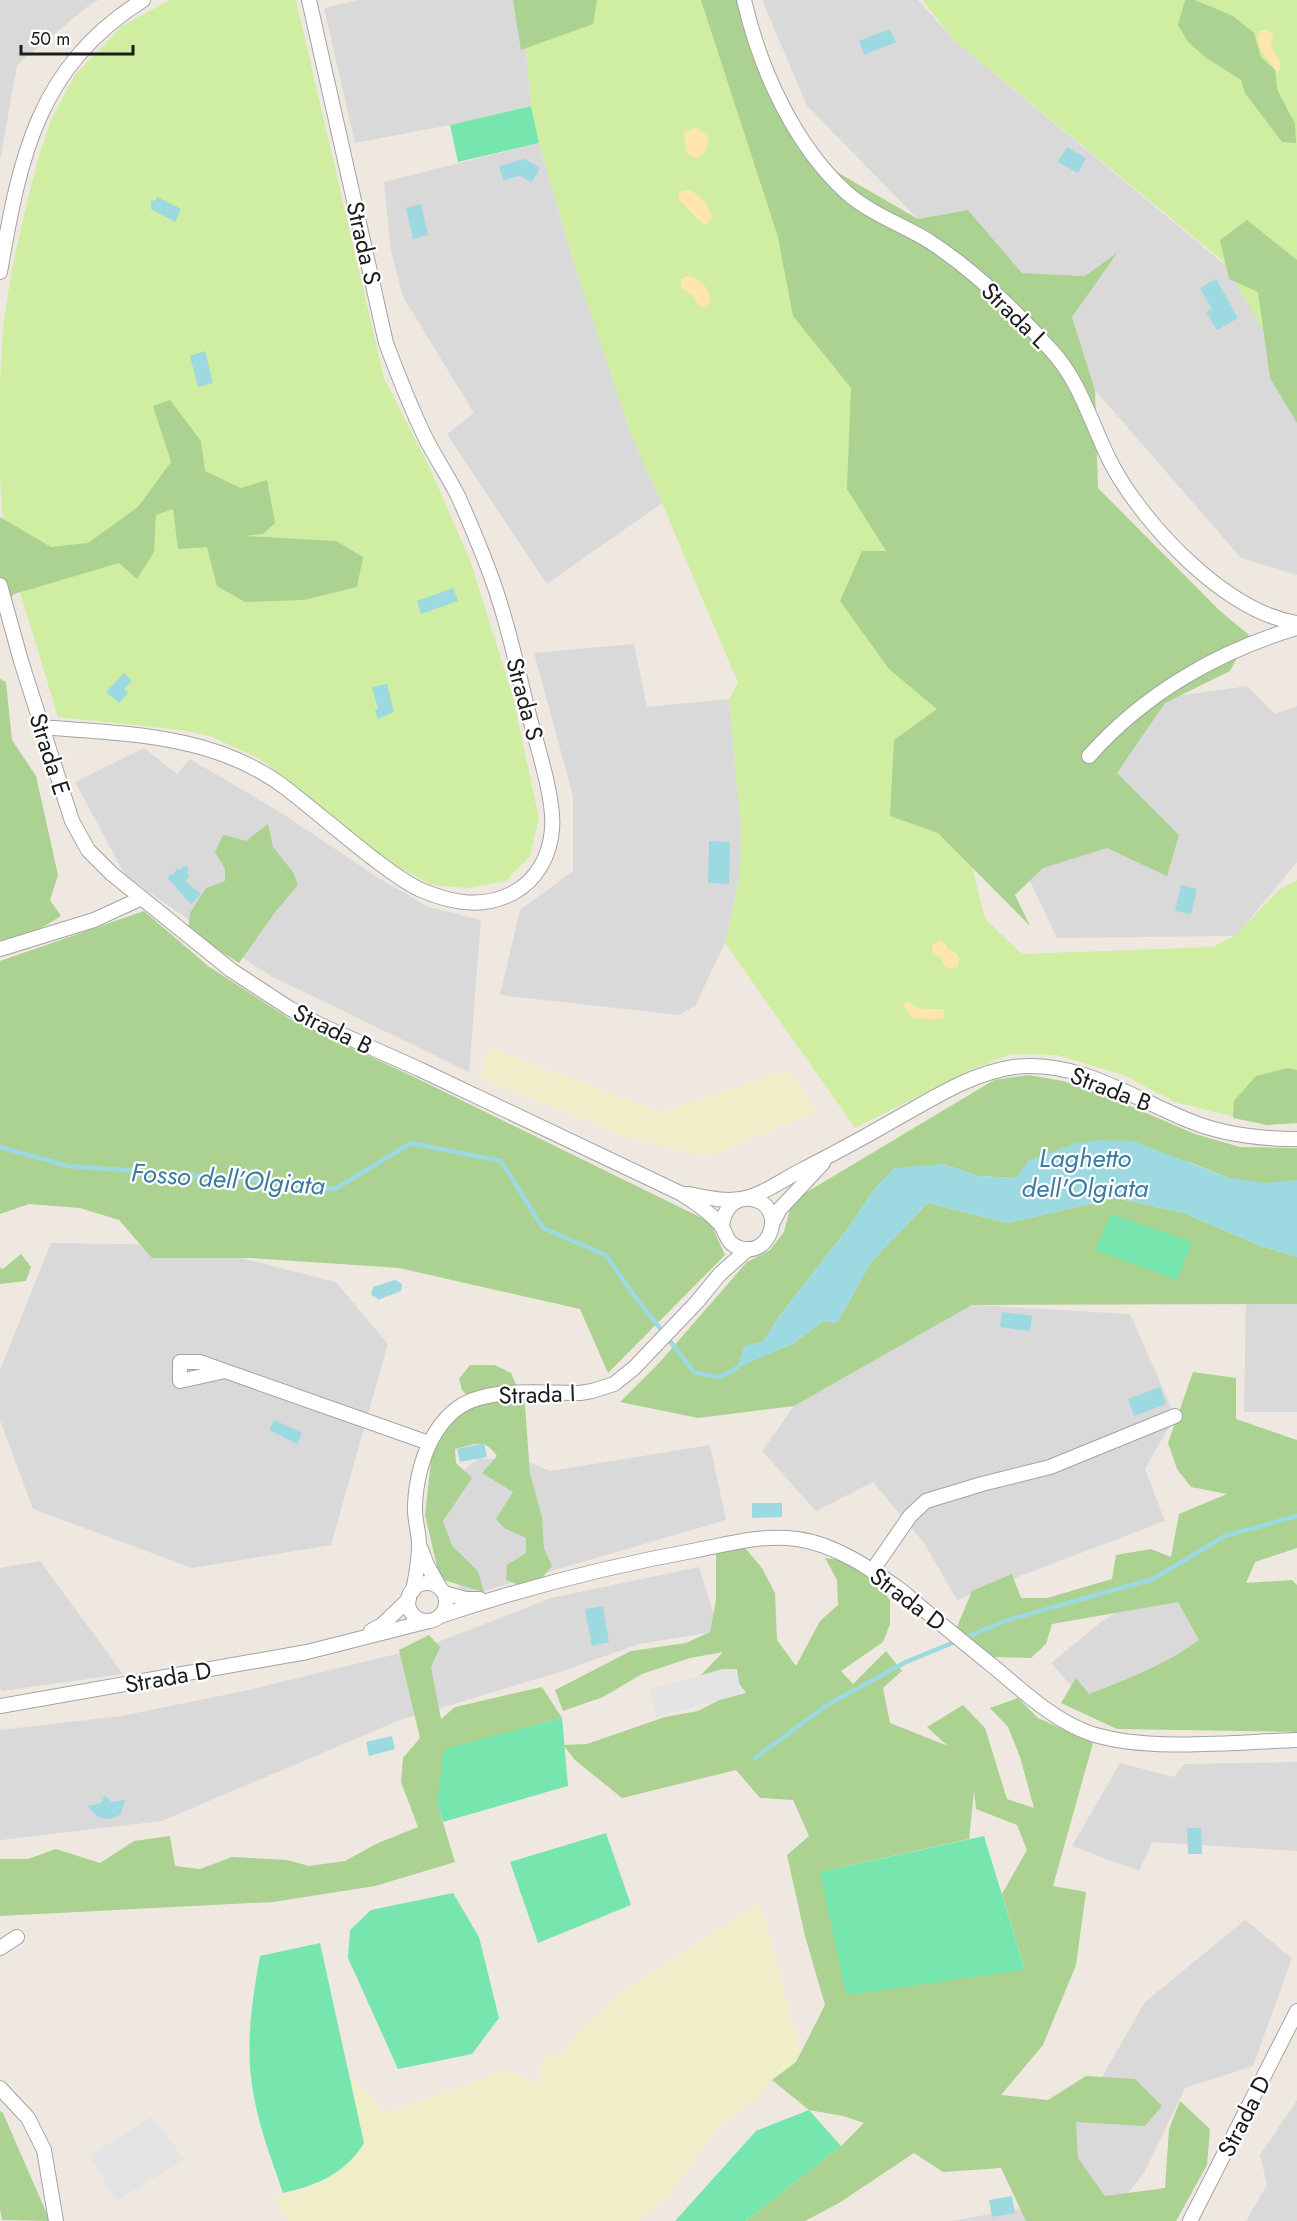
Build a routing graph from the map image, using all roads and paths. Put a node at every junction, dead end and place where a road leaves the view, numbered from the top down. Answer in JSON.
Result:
{"nodes":[{"id":1,"x":143,"y":0,"type":"edge"},
{"id":2,"x":309,"y":0,"type":"edge"},
{"id":3,"x":744,"y":0,"type":"edge"},
{"id":4,"x":0,"y":272,"type":"edge"},
{"id":5,"x":0,"y":585,"type":"edge"},
{"id":6,"x":1297,"y":623,"type":"edge"},
{"id":7,"x":1297,"y":628,"type":"edge"},
{"id":8,"x":41,"y":727,"type":"junction"},
{"id":9,"x":1089,"y":756,"type":"dead end"},
{"id":10,"x":142,"y":898,"type":"junction"},
{"id":11,"x":0,"y":949,"type":"edge"},
{"id":12,"x":1297,"y":1139,"type":"edge"},
{"id":13,"x":833,"y":1154,"type":"junction"},
{"id":14,"x":680,"y":1193,"type":"junction"},
{"id":15,"x":744,"y":1199,"type":"junction"},
{"id":16,"x":773,"y":1222,"type":"junction"},
{"id":17,"x":723,"y":1231,"type":"junction"},
{"id":18,"x":748,"y":1249,"type":"junction"},
{"id":19,"x":720,"y":1274,"type":"junction"},
{"id":20,"x":225,"y":1371,"type":"dead end"},
{"id":21,"x":1175,"y":1416,"type":"dead end"},
{"id":22,"x":429,"y":1443,"type":"junction"},
{"id":23,"x":419,"y":1544,"type":"junction"},
{"id":24,"x":872,"y":1571,"type":"junction"},
{"id":25,"x":442,"y":1591,"type":"junction"},
{"id":26,"x":411,"y":1595,"type":"junction"},
{"id":27,"x":497,"y":1597,"type":"junction"},
{"id":28,"x":434,"y":1618,"type":"junction"},
{"id":29,"x":336,"y":1645,"type":"junction"},
{"id":30,"x":0,"y":1706,"type":"edge"},
{"id":31,"x":1297,"y":1740,"type":"edge"},
{"id":32,"x":17,"y":1937,"type":"dead end"},
{"id":33,"x":0,"y":1948,"type":"edge"},
{"id":34,"x":1297,"y":2011,"type":"edge"},
{"id":35,"x":0,"y":2088,"type":"edge"},
{"id":36,"x":56,"y":2221,"type":"edge"},
{"id":37,"x":1190,"y":2221,"type":"edge"}],
"edges":[{"from":1,"to":4,"type":"street"},
{"from":2,"to":8,"type":"street","name":"Strada S"},
{"from":3,"to":6,"type":"street","name":"Strada L"},
{"from":5,"to":8,"type":"street","name":"Strada E"},
{"from":7,"to":9,"type":"street"},
{"from":8,"to":10,"type":"street","name":"Strada E"},
{"from":10,"to":11,"type":"street"},
{"from":10,"to":14,"type":"street","name":"Strada B"},
{"from":12,"to":13,"type":"street","name":"Strada B"},
{"from":13,"to":15,"type":"street","name":"Strada B"},
{"from":13,"to":16,"type":"street","name":"Strada B"},
{"from":14,"to":15,"type":"street","name":"Strada B"},
{"from":14,"to":17,"type":"street","name":"Strada B"},
{"from":15,"to":16,"type":"street"},
{"from":15,"to":17,"type":"street"},
{"from":16,"to":18,"type":"street"},
{"from":17,"to":18,"type":"street"},
{"from":17,"to":19,"type":"street","name":"Strada I"},
{"from":18,"to":19,"type":"street","name":"Strada I"},
{"from":19,"to":22,"type":"street","name":"Strada I"},
{"from":20,"to":22,"type":"street"},
{"from":21,"to":24,"type":"street"},
{"from":22,"to":23,"type":"street","name":"Strada I"},
{"from":23,"to":25,"type":"street","name":"Strada I"},
{"from":23,"to":26,"type":"street","name":"Strada I"},
{"from":24,"to":27,"type":"street","name":"Strada D"},
{"from":24,"to":31,"type":"street","name":"Strada D"},
{"from":25,"to":26,"type":"street"},
{"from":25,"to":27,"type":"street","name":"Strada D"},
{"from":25,"to":28,"type":"street"},
{"from":26,"to":28,"type":"street"},
{"from":26,"to":29,"type":"street","name":"Strada D"},
{"from":27,"to":28,"type":"street","name":"Strada D"},
{"from":28,"to":29,"type":"street","name":"Strada D"},
{"from":29,"to":30,"type":"street","name":"Strada D"},
{"from":32,"to":33,"type":"street"},
{"from":34,"to":37,"type":"street","name":"Strada D"},
{"from":35,"to":36,"type":"street"}]}
